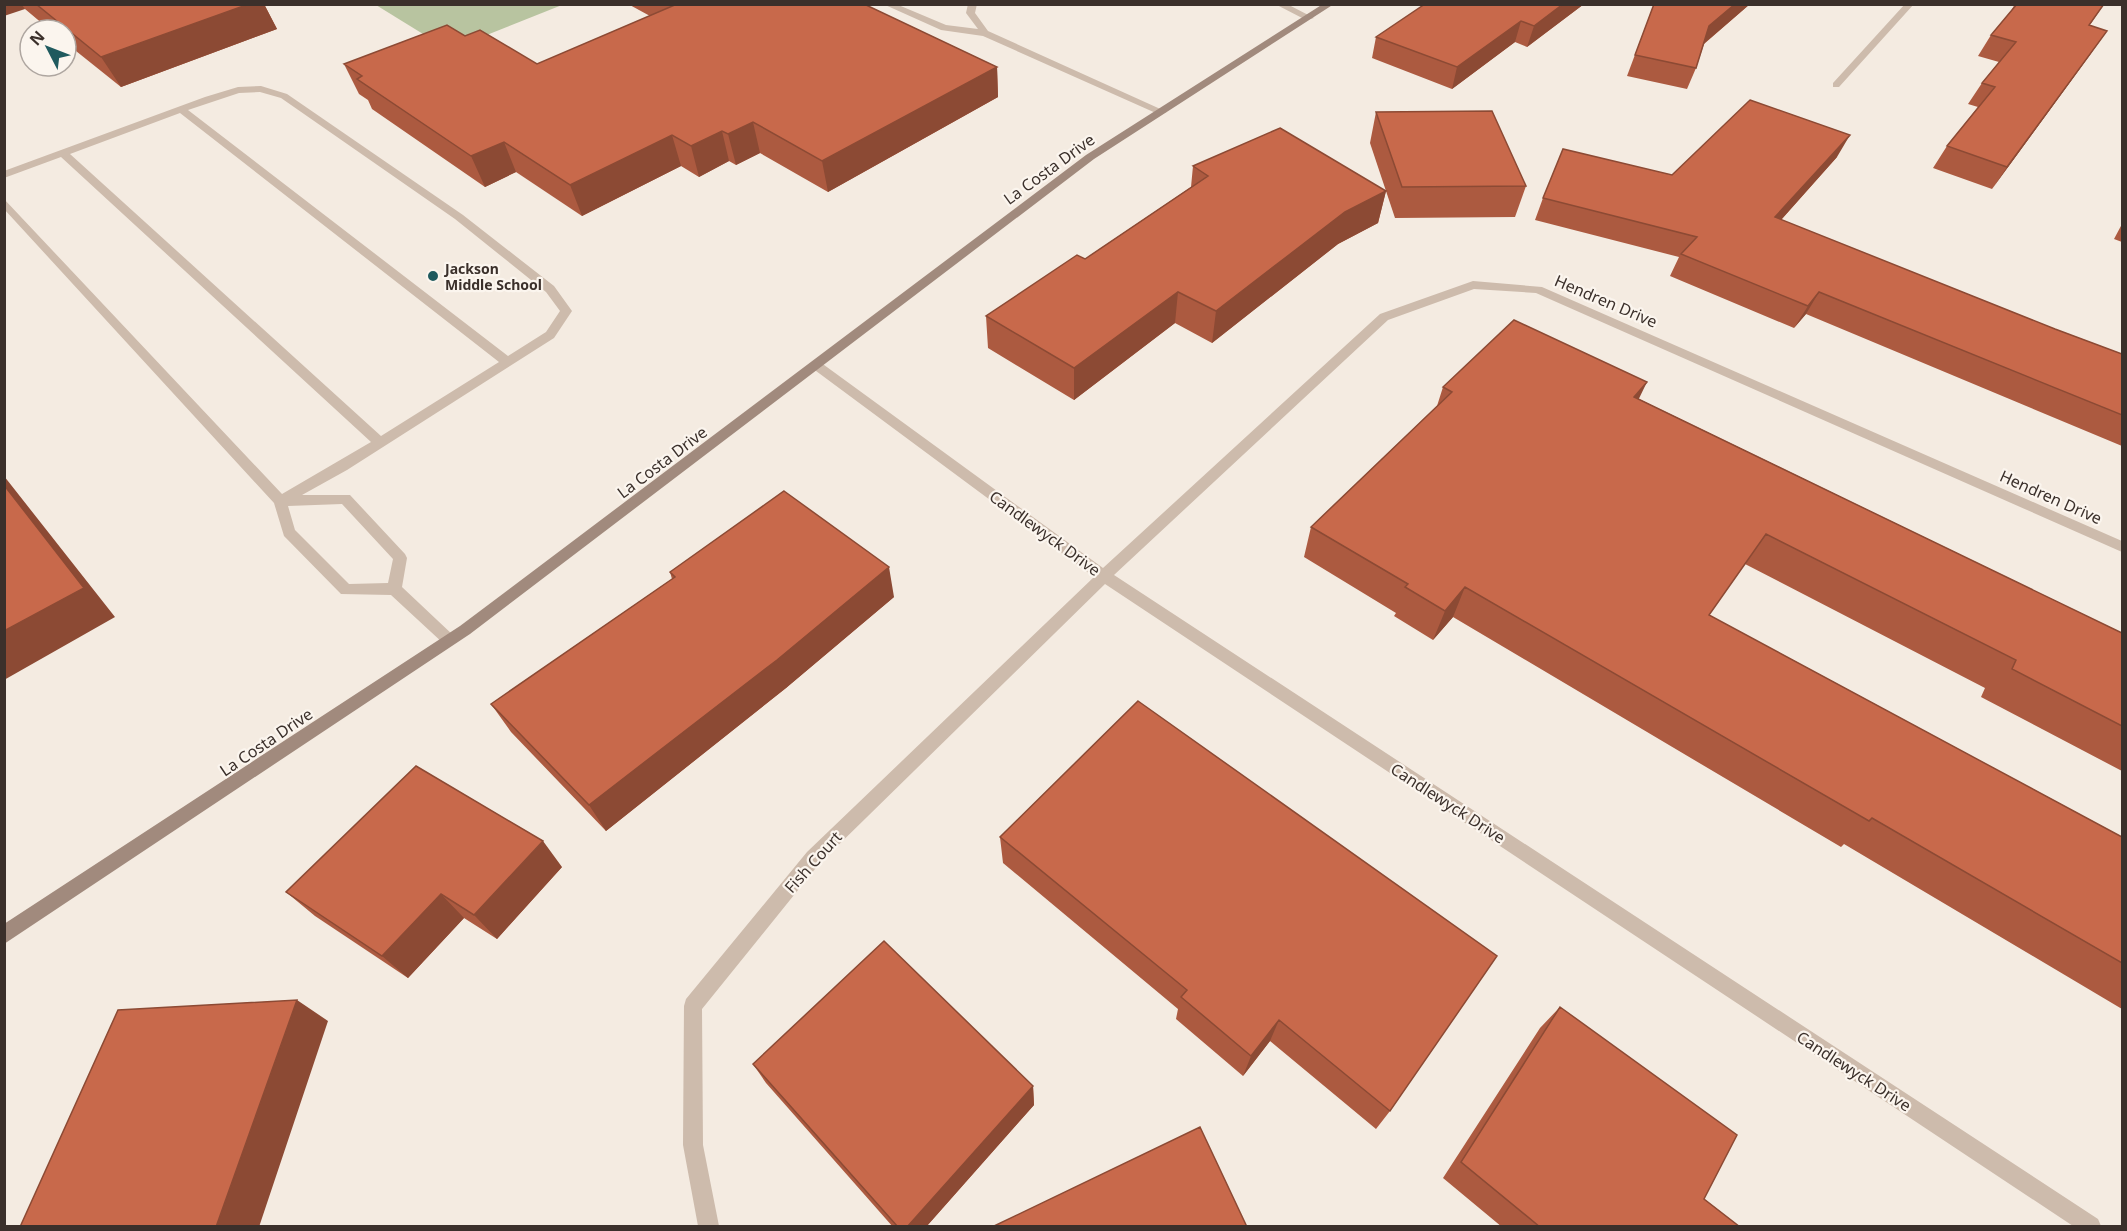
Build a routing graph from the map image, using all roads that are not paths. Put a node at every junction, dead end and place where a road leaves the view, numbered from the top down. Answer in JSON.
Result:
{"nodes":[{"id":1,"x":887,"y":4,"type":"edge"},
{"id":2,"x":973,"y":4,"type":"edge"},
{"id":3,"x":1279,"y":4,"type":"edge"},
{"id":4,"x":1330,"y":4,"type":"edge"},
{"id":5,"x":1910,"y":4,"type":"edge"},
{"id":6,"x":1309,"y":18,"type":"junction"},
{"id":7,"x":985,"y":33,"type":"junction"},
{"id":8,"x":1836,"y":85,"type":"dead end"},
{"id":9,"x":182,"y":109,"type":"junction"},
{"id":10,"x":1162,"y":112,"type":"junction"},
{"id":11,"x":63,"y":153,"type":"junction"},
{"id":12,"x":4,"y":175,"type":"edge"},
{"id":13,"x":4,"y":202,"type":"edge"},
{"id":14,"x":508,"y":362,"type":"junction"},
{"id":15,"x":816,"y":365,"type":"junction"},
{"id":16,"x":380,"y":443,"type":"junction"},
{"id":17,"x":280,"y":501,"type":"junction"},
{"id":18,"x":2122,"y":547,"type":"edge"},
{"id":19,"x":1104,"y":576,"type":"junction"},
{"id":20,"x":394,"y":589,"type":"junction"},
{"id":21,"x":449,"y":640,"type":"junction"},
{"id":22,"x":4,"y":935,"type":"edge"},
{"id":23,"x":708,"y":1227,"type":"edge"},
{"id":24,"x":2091,"y":1227,"type":"edge"}],
"edges":[{"from":1,"to":7,"type":"street"},
{"from":2,"to":7,"type":"street"},
{"from":3,"to":6,"type":"street"},
{"from":4,"to":6,"type":"street","name":"La Costa Drive"},
{"from":5,"to":8,"type":"street"},
{"from":6,"to":10,"type":"street","name":"La Costa Drive"},
{"from":7,"to":10,"type":"street"},
{"from":9,"to":11,"type":"street"},
{"from":9,"to":14,"type":"street"},
{"from":9,"to":14,"type":"street"},
{"from":10,"to":15,"type":"street","name":"La Costa Drive"},
{"from":11,"to":12,"type":"street"},
{"from":11,"to":16,"type":"street"},
{"from":13,"to":17,"type":"street"},
{"from":14,"to":16,"type":"street"},
{"from":15,"to":19,"type":"street","name":"Candlewyck Drive"},
{"from":15,"to":21,"type":"street","name":"La Costa Drive"},
{"from":16,"to":17,"type":"street"},
{"from":17,"to":20,"type":"street"},
{"from":17,"to":20,"type":"street"},
{"from":18,"to":19,"type":"street","name":"Hendren Drive"},
{"from":19,"to":23,"type":"street","name":"Fish Court"},
{"from":19,"to":24,"type":"street","name":"Candlewyck Drive"},
{"from":20,"to":21,"type":"street"},
{"from":21,"to":22,"type":"street","name":"La Costa Drive"}]}
